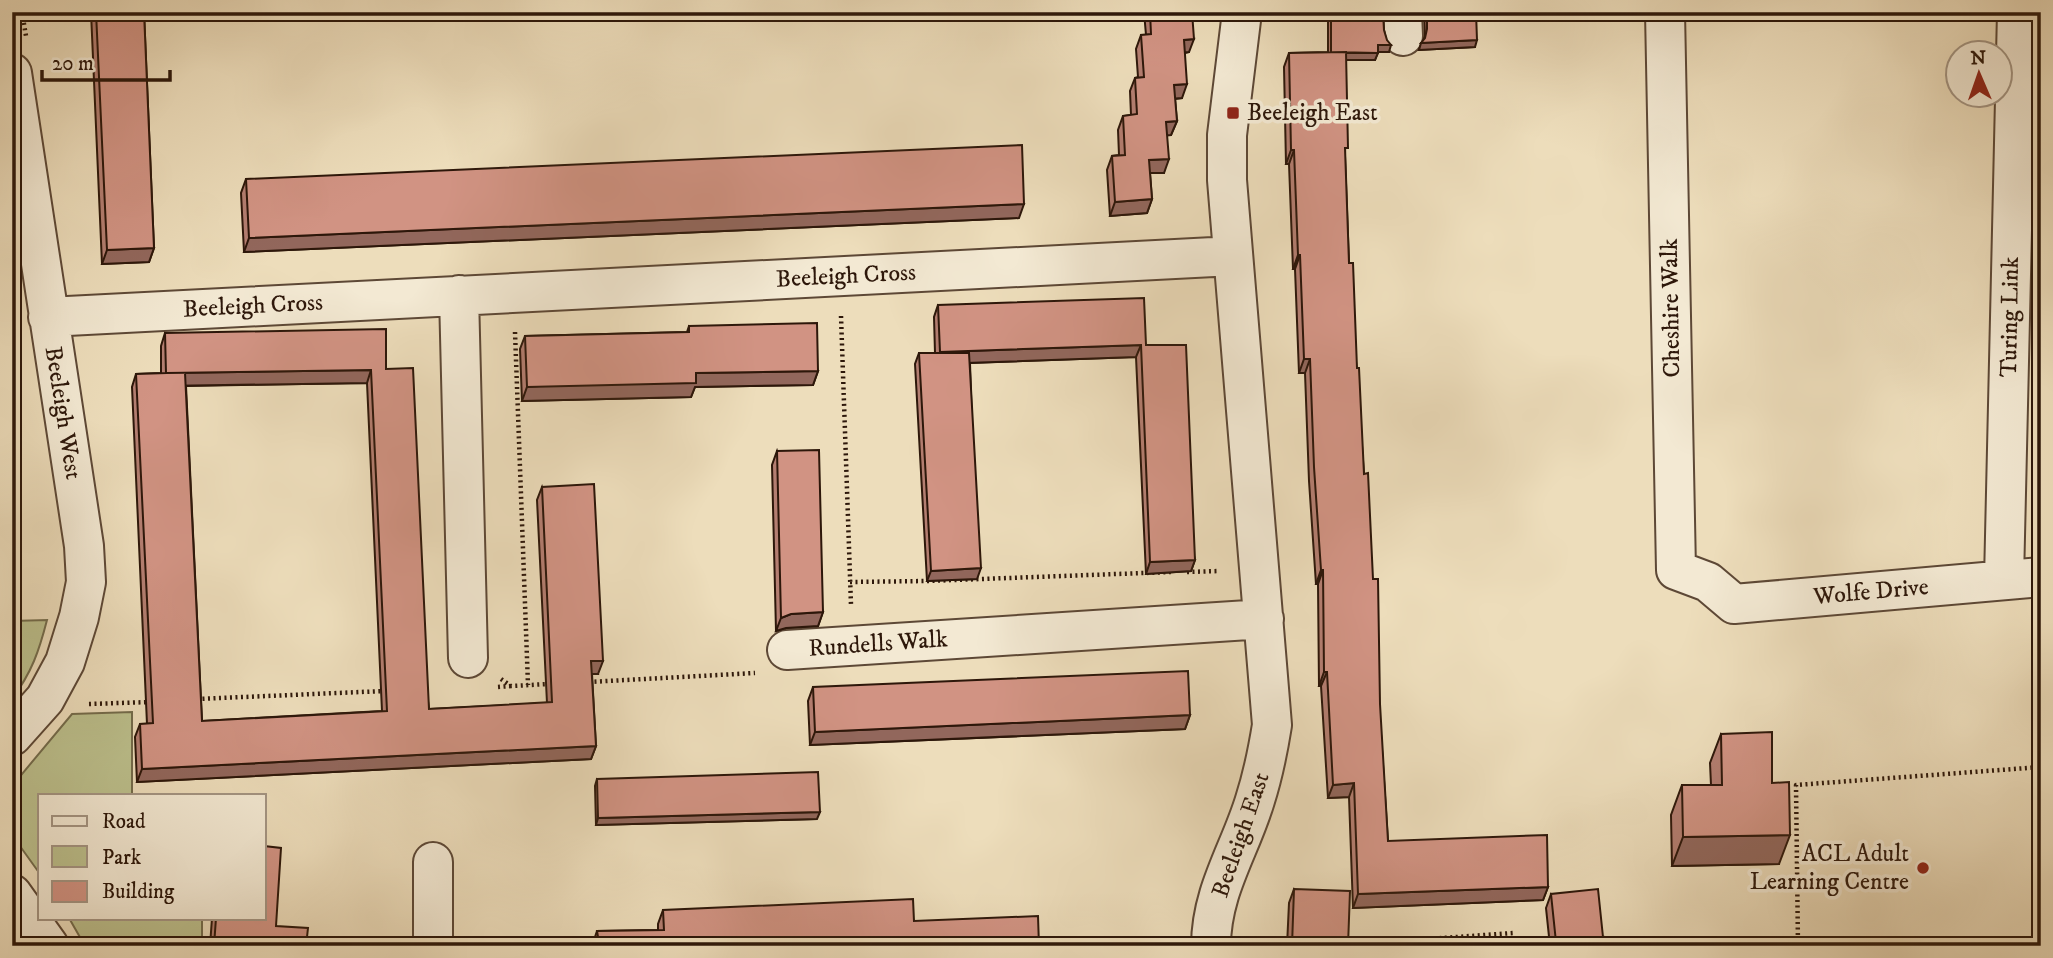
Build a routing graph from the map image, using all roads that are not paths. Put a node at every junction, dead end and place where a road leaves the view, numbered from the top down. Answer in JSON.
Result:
{"nodes":[{"id":1,"x":1242,"y":12,"type":"edge"},
{"id":2,"x":1665,"y":12,"type":"edge"},
{"id":3,"x":2017,"y":12,"type":"edge"},
{"id":4,"x":19,"y":56,"type":"edge"},
{"id":5,"x":1233,"y":256,"type":"junction"},
{"id":6,"x":459,"y":295,"type":"junction"},
{"id":7,"x":48,"y":317,"type":"junction"},
{"id":8,"x":2022,"y":579,"type":"edge"},
{"id":9,"x":1708,"y":582,"type":"joint"},
{"id":10,"x":1264,"y":619,"type":"junction"},
{"id":11,"x":787,"y":650,"type":"road end"},
{"id":12,"x":468,"y":658,"type":"road end"},
{"id":13,"x":12,"y":736,"type":"edge"},
{"id":14,"x":433,"y":862,"type":"dead end"},
{"id":15,"x":12,"y":894,"type":"edge"},
{"id":16,"x":49,"y":946,"type":"edge"},
{"id":17,"x":433,"y":946,"type":"edge"},
{"id":18,"x":1211,"y":946,"type":"edge"}],
"edges":[{"from":1,"to":5,"type":"street","name":"Beeleigh East"},
{"from":2,"to":9,"type":"street","name":"Cheshire Walk"},
{"from":3,"to":8,"type":"street","name":"Turing Link"},
{"from":4,"to":7,"type":"street","name":"Beeleigh West"},
{"from":5,"to":6,"type":"street","name":"Beeleigh Cross"},
{"from":5,"to":10,"type":"street","name":"Beeleigh East"},
{"from":6,"to":7,"type":"street","name":"Beeleigh Cross"},
{"from":6,"to":12,"type":"street"},
{"from":7,"to":13,"type":"street","name":"Beeleigh West"},
{"from":8,"to":9,"type":"street","name":"Wolfe Drive"},
{"from":10,"to":11,"type":"street","name":"Rundells Walk"},
{"from":10,"to":18,"type":"street","name":"Beeleigh East"},
{"from":14,"to":17,"type":"street"},
{"from":15,"to":16,"type":"street"}]}
